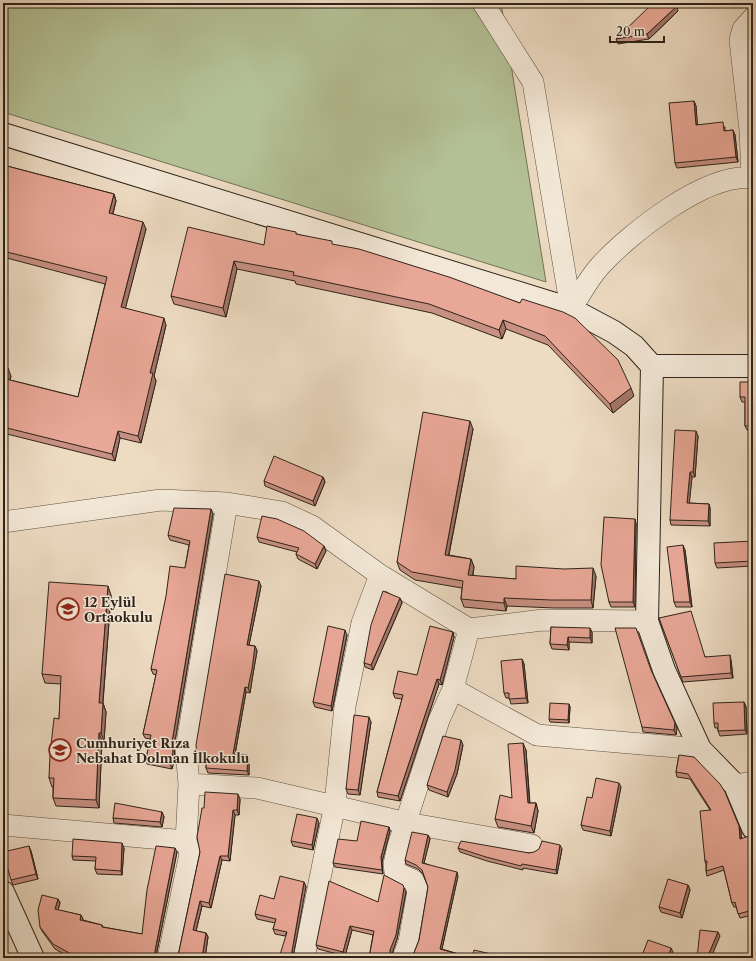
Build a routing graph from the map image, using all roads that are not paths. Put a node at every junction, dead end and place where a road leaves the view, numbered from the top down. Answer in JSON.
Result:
{"nodes":[{"id":1,"x":483,"y":3,"type":"edge"},
{"id":2,"x":753,"y":18,"type":"edge"},
{"id":3,"x":3,"y":134,"type":"edge"},
{"id":4,"x":752,"y":178,"type":"edge"},
{"id":5,"x":571,"y":309,"type":"junction"},
{"id":6,"x":652,"y":366,"type":"junction"},
{"id":7,"x":753,"y":366,"type":"edge"},
{"id":8,"x":227,"y":503,"type":"junction"},
{"id":9,"x":3,"y":522,"type":"edge"},
{"id":10,"x":380,"y":576,"type":"junction"},
{"id":11,"x":647,"y":621,"type":"junction"},
{"id":12,"x":469,"y":629,"type":"junction"},
{"id":13,"x":453,"y":689,"type":"junction"},
{"id":14,"x":700,"y":749,"type":"junction"},
{"id":15,"x":189,"y":784,"type":"junction"},
{"id":16,"x":744,"y":784,"type":"edge"},
{"id":17,"x":335,"y":804,"type":"junction"},
{"id":18,"x":406,"y":823,"type":"junction"},
{"id":19,"x":3,"y":825,"type":"edge"},
{"id":20,"x":753,"y":828,"type":"edge"},
{"id":21,"x":186,"y":841,"type":"junction"},
{"id":22,"x":532,"y":845,"type":"dead end"},
{"id":23,"x":3,"y":892,"type":"edge"},
{"id":24,"x":33,"y":958,"type":"edge"},
{"id":25,"x":168,"y":958,"type":"edge"},
{"id":26,"x":304,"y":958,"type":"edge"},
{"id":27,"x":403,"y":958,"type":"edge"}],
"edges":[{"from":1,"to":5,"type":"street"},
{"from":2,"to":4,"type":"street"},
{"from":3,"to":5,"type":"street"},
{"from":4,"to":5,"type":"street"},
{"from":5,"to":6,"type":"street"},
{"from":6,"to":7,"type":"street"},
{"from":6,"to":11,"type":"street"},
{"from":8,"to":9,"type":"street"},
{"from":8,"to":10,"type":"street"},
{"from":8,"to":15,"type":"street"},
{"from":10,"to":12,"type":"street"},
{"from":10,"to":17,"type":"street"},
{"from":11,"to":12,"type":"street"},
{"from":11,"to":14,"type":"street"},
{"from":12,"to":13,"type":"street"},
{"from":13,"to":14,"type":"street"},
{"from":13,"to":18,"type":"street"},
{"from":14,"to":16,"type":"street"},
{"from":15,"to":17,"type":"street"},
{"from":15,"to":21,"type":"street"},
{"from":16,"to":20,"type":"street"},
{"from":17,"to":18,"type":"street"},
{"from":17,"to":26,"type":"street"},
{"from":18,"to":22,"type":"street"},
{"from":18,"to":27,"type":"street"},
{"from":19,"to":21,"type":"street"},
{"from":21,"to":25,"type":"street"},
{"from":23,"to":24,"type":"street"}]}
